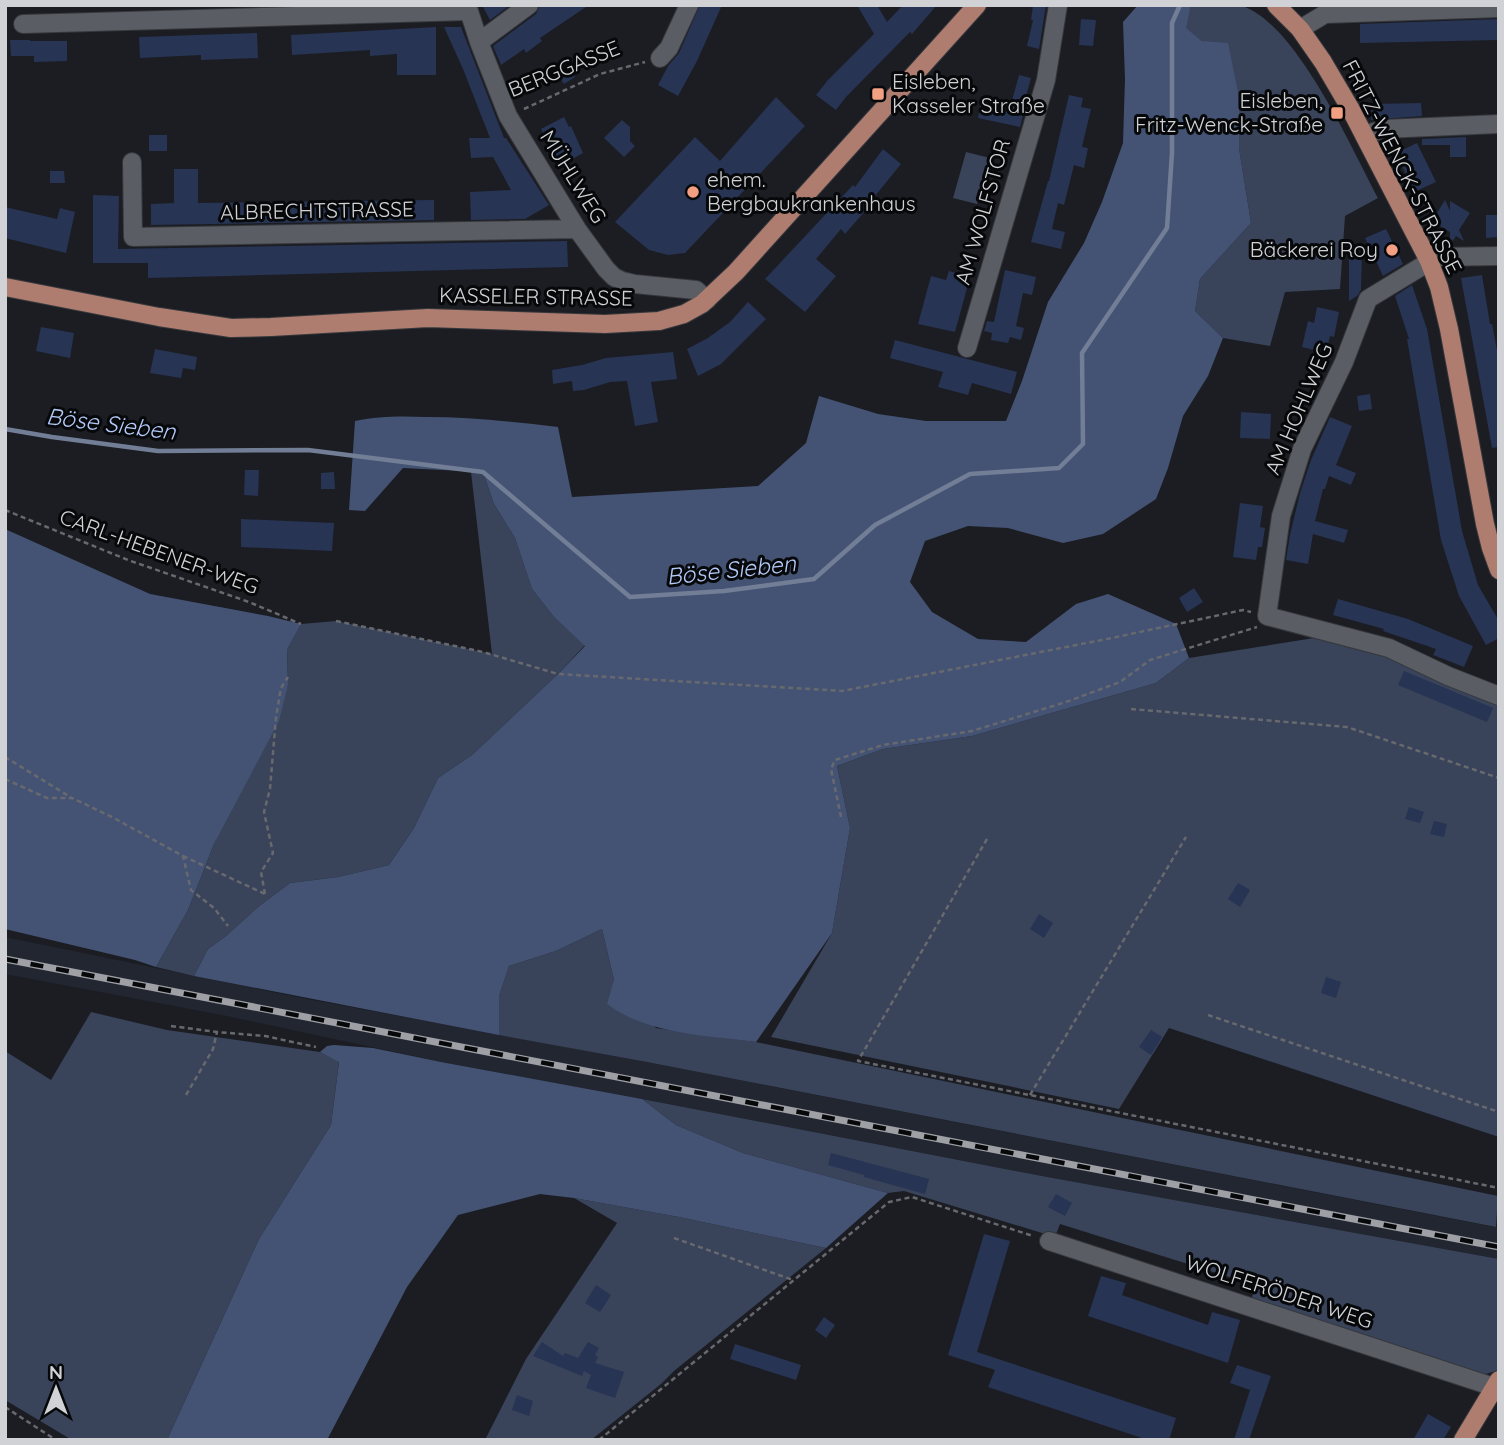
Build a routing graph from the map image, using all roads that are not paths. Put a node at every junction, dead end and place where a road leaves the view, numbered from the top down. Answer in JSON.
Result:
{"nodes":[{"id":1,"x":529,"y":5,"type":"edge"},
{"id":2,"x":688,"y":5,"type":"edge"},
{"id":3,"x":977,"y":5,"type":"edge"},
{"id":4,"x":1058,"y":5,"type":"edge"},
{"id":5,"x":1276,"y":5,"type":"edge"},
{"id":6,"x":467,"y":8,"type":"edge"},
{"id":7,"x":1499,"y":8,"type":"edge"},
{"id":8,"x":23,"y":24,"type":"dead end"},
{"id":9,"x":1300,"y":29,"type":"junction"},
{"id":10,"x":479,"y":42,"type":"junction"},
{"id":11,"x":660,"y":58,"type":"road end"},
{"id":12,"x":1499,"y":124,"type":"edge"},
{"id":13,"x":1364,"y":135,"type":"junction"},
{"id":14,"x":132,"y":162,"type":"dead end"},
{"id":15,"x":577,"y":229,"type":"junction"},
{"id":16,"x":1499,"y":256,"type":"edge"},
{"id":17,"x":1429,"y":261,"type":"junction"},
{"id":18,"x":5,"y":287,"type":"edge"},
{"id":19,"x":707,"y":300,"type":"junction"},
{"id":20,"x":967,"y":348,"type":"dead end"},
{"id":21,"x":1499,"y":570,"type":"edge"},
{"id":22,"x":1499,"y":696,"type":"edge"},
{"id":23,"x":1049,"y":1241,"type":"road end"},
{"id":24,"x":1496,"y":1383,"type":"edge"},
{"id":25,"x":1463,"y":1440,"type":"edge"}],
"edges":[{"from":1,"to":10,"type":"street"},
{"from":2,"to":11,"type":"street"},
{"from":3,"to":19,"type":"main road","name":"KASSELER STRASSE"},
{"from":4,"to":20,"type":"street","name":"AM WOLFSTOR"},
{"from":5,"to":9,"type":"main road","name":"FRITZ-WENCK-STRASSE"},
{"from":6,"to":8,"type":"street"},
{"from":6,"to":10,"type":"street","name":"MÜHLWEG"},
{"from":7,"to":9,"type":"street"},
{"from":9,"to":13,"type":"main road","name":"FRITZ-WENCK-STRASSE"},
{"from":10,"to":15,"type":"street","name":"MÜHLWEG"},
{"from":12,"to":13,"type":"street"},
{"from":13,"to":17,"type":"main road","name":"FRITZ-WENCK-STRASSE"},
{"from":14,"to":15,"type":"street","name":"ALBRECHTSTRASSE"},
{"from":15,"to":19,"type":"street","name":"MÜHLWEG"},
{"from":16,"to":17,"type":"street"},
{"from":17,"to":21,"type":"main road","name":"FRITZ-WENCK-STRASSE"},
{"from":17,"to":22,"type":"street","name":"AM HOHLWEG"},
{"from":18,"to":19,"type":"main road","name":"KASSELER STRASSE"},
{"from":23,"to":24,"type":"street","name":"WOLFERÖDER WEG"},
{"from":24,"to":25,"type":"main road","name":"WOLFERÖDER WEG"}]}
